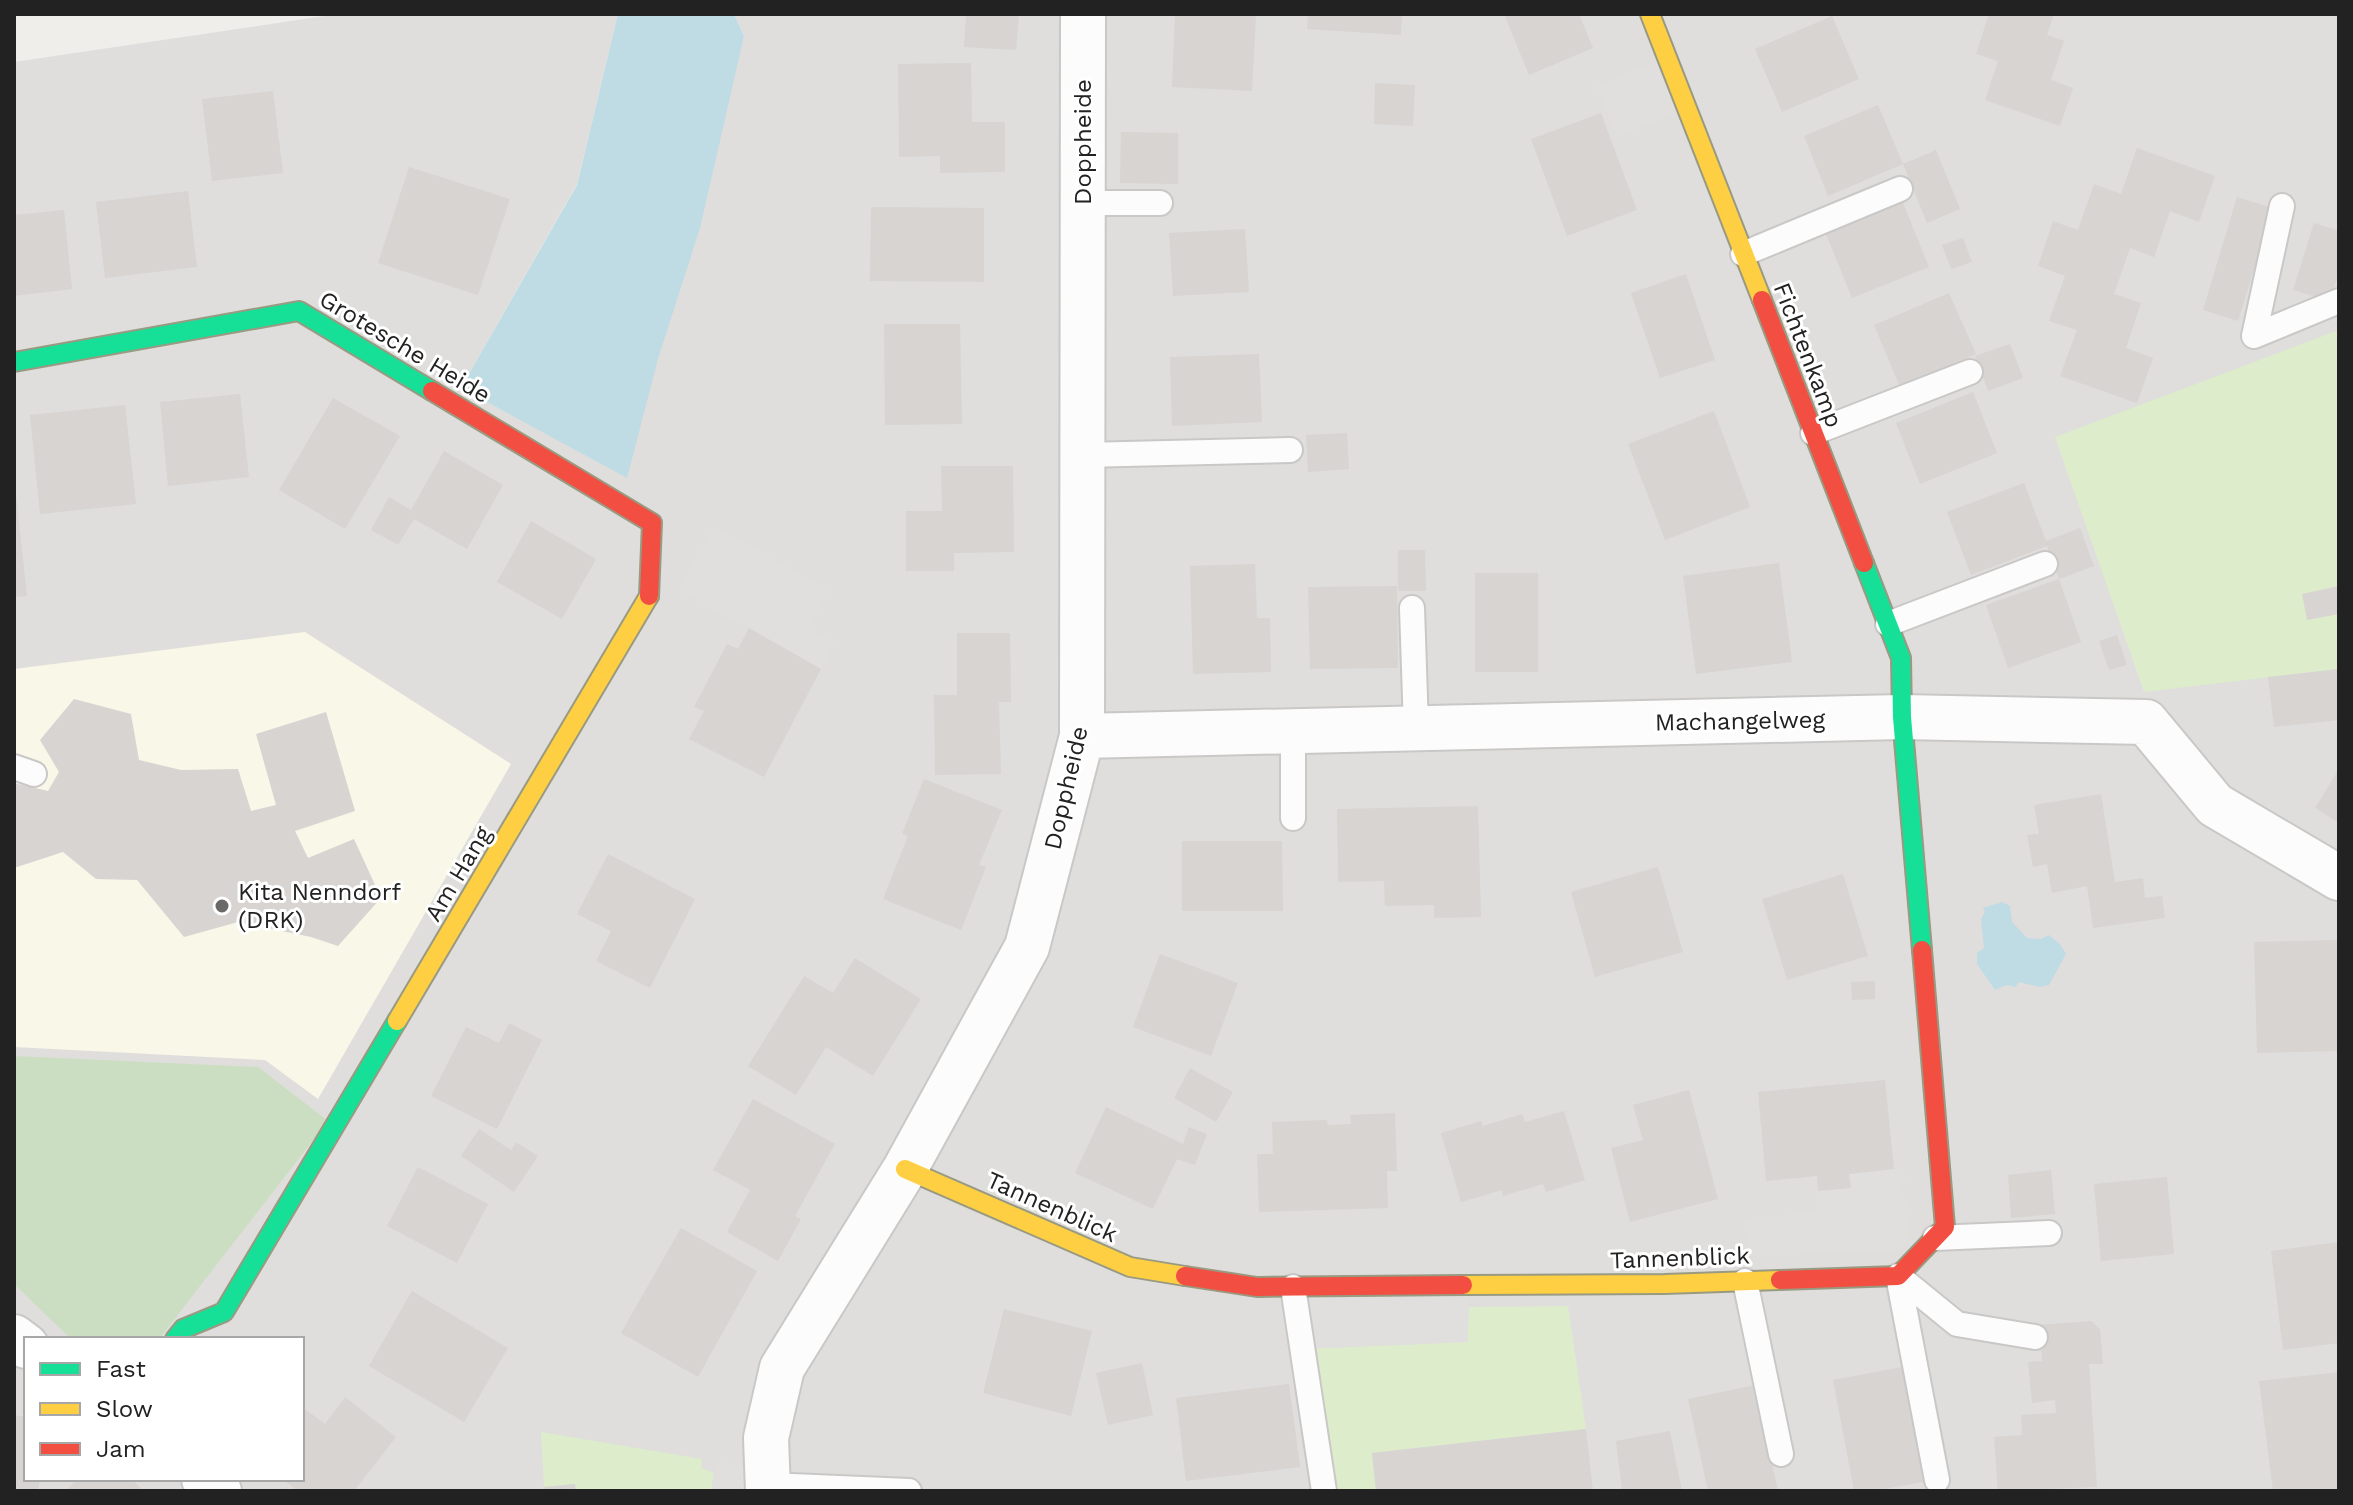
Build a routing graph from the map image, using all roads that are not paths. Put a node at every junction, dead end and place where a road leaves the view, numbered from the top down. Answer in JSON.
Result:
{"nodes":[{"id":1,"x":1083,"y":14,"type":"edge"},
{"id":2,"x":1650,"y":14,"type":"edge"},
{"id":3,"x":1900,"y":189,"type":"dead end"},
{"id":4,"x":1083,"y":203,"type":"junction"},
{"id":5,"x":1160,"y":203,"type":"dead end"},
{"id":6,"x":2282,"y":206,"type":"dead end"},
{"id":7,"x":1743,"y":254,"type":"junction"},
{"id":8,"x":2339,"y":301,"type":"edge"},
{"id":9,"x":14,"y":362,"type":"edge"},
{"id":10,"x":1970,"y":372,"type":"dead end"},
{"id":11,"x":1813,"y":433,"type":"junction"},
{"id":12,"x":1290,"y":450,"type":"dead end"},
{"id":13,"x":1083,"y":455,"type":"junction"},
{"id":14,"x":652,"y":523,"type":"joint"},
{"id":15,"x":2045,"y":564,"type":"dead end"},
{"id":16,"x":1412,"y":608,"type":"dead end"},
{"id":17,"x":1888,"y":624,"type":"junction"},
{"id":18,"x":1902,"y":717,"type":"junction"},
{"id":19,"x":1416,"y":728,"type":"junction"},
{"id":20,"x":1293,"y":731,"type":"junction"},
{"id":21,"x":1082,"y":736,"type":"junction"},
{"id":22,"x":1293,"y":818,"type":"dead end"},
{"id":23,"x":2339,"y":878,"type":"edge"},
{"id":24,"x":905,"y":1169,"type":"junction"},
{"id":25,"x":2049,"y":1233,"type":"dead end"},
{"id":26,"x":1935,"y":1238,"type":"junction"},
{"id":27,"x":1898,"y":1276,"type":"junction"},
{"id":28,"x":1745,"y":1281,"type":"junction"},
{"id":29,"x":1293,"y":1287,"type":"junction"},
{"id":30,"x":177,"y":1337,"type":"edge"},
{"id":31,"x":2035,"y":1337,"type":"dead end"},
{"id":32,"x":1781,"y":1454,"type":"dead end"},
{"id":33,"x":1937,"y":1480,"type":"dead end"},
{"id":34,"x":768,"y":1488,"type":"edge"},
{"id":35,"x":909,"y":1491,"type":"edge"},
{"id":36,"x":1324,"y":1491,"type":"edge"}],
"edges":[{"from":1,"to":4,"type":"street","name":"Doppheide"},
{"from":2,"to":7,"type":"street","name":"Fichtenkamp"},
{"from":3,"to":7,"type":"lane"},
{"from":4,"to":5,"type":"lane"},
{"from":4,"to":13,"type":"street","name":"Doppheide"},
{"from":6,"to":8,"type":"lane"},
{"from":7,"to":11,"type":"street","name":"Fichtenkamp"},
{"from":9,"to":14,"type":"street","name":"Grotesche Heide"},
{"from":10,"to":11,"type":"lane"},
{"from":11,"to":17,"type":"street","name":"Fichtenkamp"},
{"from":12,"to":13,"type":"lane"},
{"from":13,"to":21,"type":"street","name":"Doppheide"},
{"from":14,"to":30,"type":"street","name":"Am Hang"},
{"from":15,"to":17,"type":"lane"},
{"from":16,"to":19,"type":"lane"},
{"from":17,"to":18,"type":"street","name":"Fichtenkamp"},
{"from":18,"to":19,"type":"street","name":"Machangelweg"},
{"from":18,"to":23,"type":"street","name":"Machangelweg"},
{"from":18,"to":26,"type":"street"},
{"from":19,"to":20,"type":"street","name":"Machangelweg"},
{"from":20,"to":21,"type":"street","name":"Machangelweg"},
{"from":20,"to":22,"type":"lane"},
{"from":21,"to":24,"type":"street","name":"Doppheide"},
{"from":24,"to":29,"type":"street","name":"Tannenblick"},
{"from":24,"to":34,"type":"street","name":"Doppheide"},
{"from":25,"to":26,"type":"lane"},
{"from":26,"to":27,"type":"street"},
{"from":27,"to":28,"type":"street","name":"Tannenblick"},
{"from":27,"to":31,"type":"lane"},
{"from":27,"to":33,"type":"lane"},
{"from":28,"to":29,"type":"street","name":"Tannenblick"},
{"from":28,"to":32,"type":"lane"},
{"from":29,"to":36,"type":"lane"},
{"from":34,"to":35,"type":"lane"}]}
